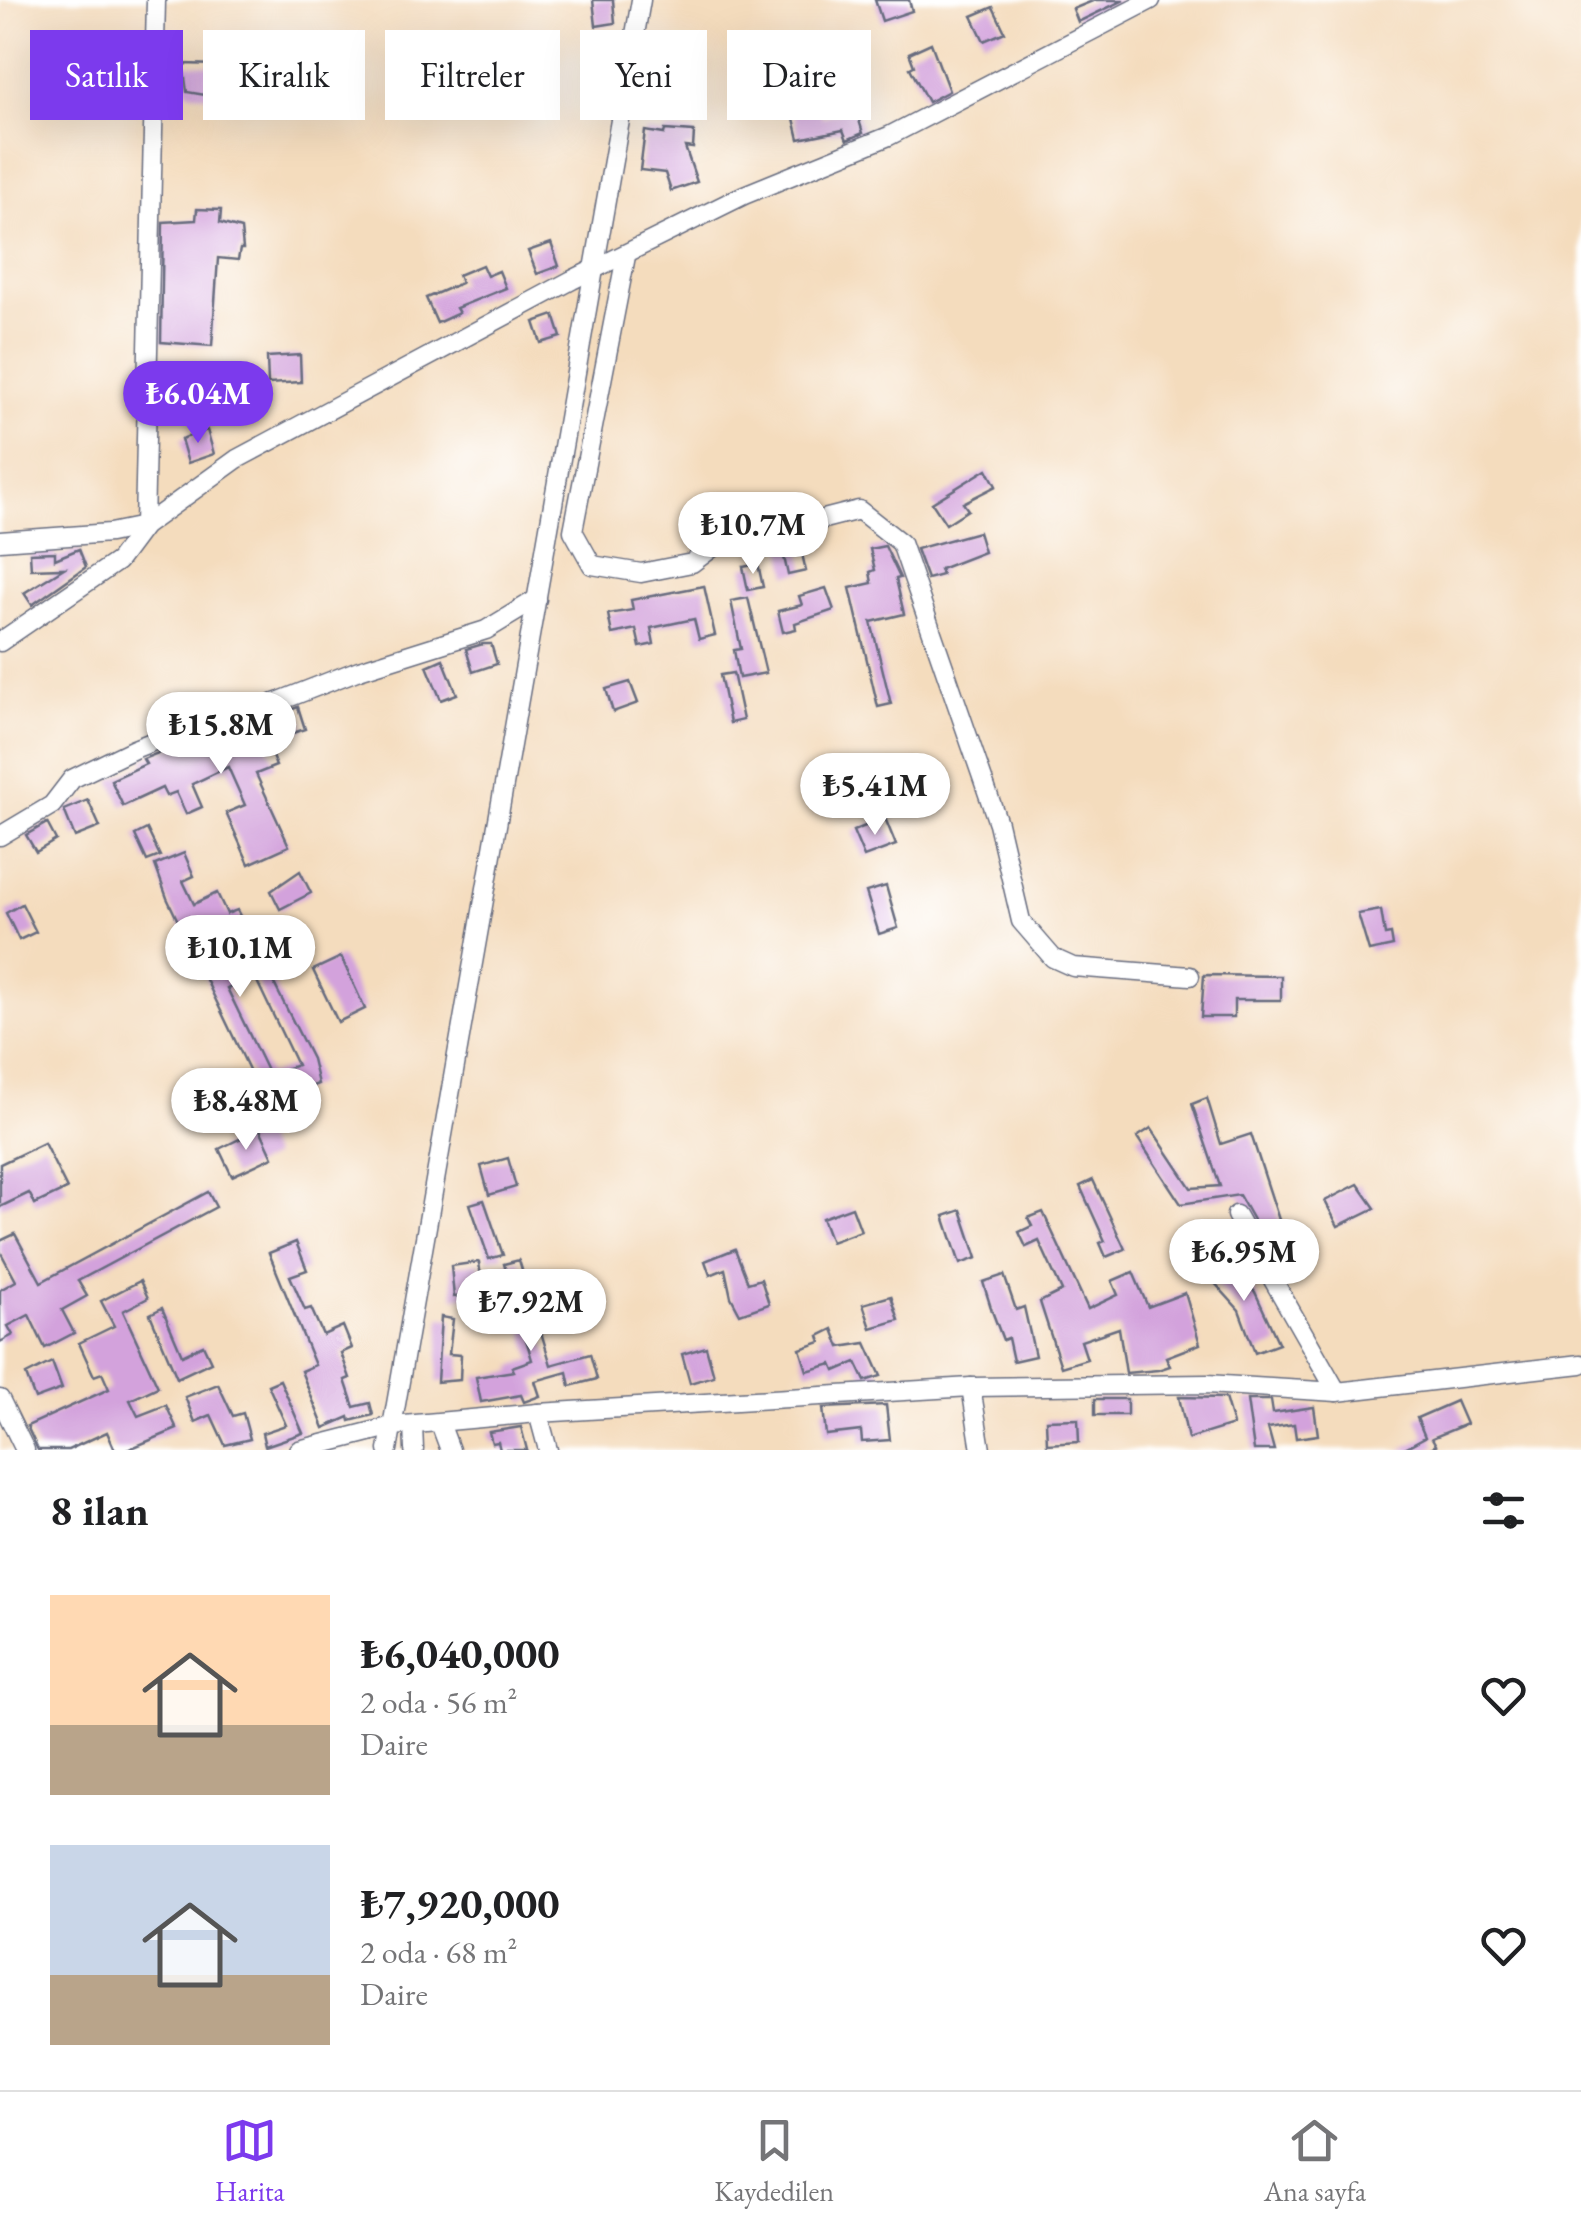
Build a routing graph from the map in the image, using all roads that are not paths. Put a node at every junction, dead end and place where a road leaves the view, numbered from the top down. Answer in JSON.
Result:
{"nodes":[{"id":1,"x":156,"y":0,"type":"edge"},
{"id":2,"x":641,"y":0,"type":"edge"},
{"id":3,"x":1151,"y":0,"type":"edge"},
{"id":4,"x":626,"y":256,"type":"junction"},
{"id":5,"x":595,"y":270,"type":"junction"},
{"id":6,"x":151,"y":521,"type":"junction"},
{"id":7,"x":0,"y":541,"type":"edge"},
{"id":8,"x":537,"y":599,"type":"junction"},
{"id":9,"x":0,"y":642,"type":"edge"},
{"id":10,"x":0,"y":836,"type":"edge"},
{"id":11,"x":1190,"y":976,"type":"dead end"},
{"id":12,"x":1236,"y":1215,"type":"dead end"},
{"id":13,"x":1581,"y":1364,"type":"edge"},
{"id":14,"x":971,"y":1387,"type":"junction"},
{"id":15,"x":1337,"y":1392,"type":"junction"},
{"id":16,"x":0,"y":1399,"type":"edge"},
{"id":17,"x":538,"y":1412,"type":"junction"},
{"id":18,"x":440,"y":1423,"type":"junction"},
{"id":19,"x":414,"y":1424,"type":"junction"},
{"id":20,"x":392,"y":1426,"type":"junction"},
{"id":21,"x":25,"y":1450,"type":"edge"},
{"id":22,"x":300,"y":1450,"type":"edge"},
{"id":23,"x":388,"y":1450,"type":"edge"},
{"id":24,"x":414,"y":1450,"type":"edge"},
{"id":25,"x":450,"y":1450,"type":"edge"},
{"id":26,"x":548,"y":1450,"type":"edge"},
{"id":27,"x":981,"y":1450,"type":"edge"}],
"edges":[{"from":1,"to":6,"type":"street"},
{"from":2,"to":5,"type":"street"},
{"from":3,"to":4,"type":"street"},
{"from":4,"to":5,"type":"street"},
{"from":4,"to":11,"type":"street"},
{"from":5,"to":6,"type":"street"},
{"from":5,"to":8,"type":"street"},
{"from":6,"to":7,"type":"street"},
{"from":6,"to":9,"type":"street"},
{"from":8,"to":10,"type":"street"},
{"from":8,"to":20,"type":"street"},
{"from":12,"to":15,"type":"street"},
{"from":13,"to":15,"type":"street"},
{"from":14,"to":15,"type":"street"},
{"from":14,"to":17,"type":"street"},
{"from":14,"to":27,"type":"street"},
{"from":16,"to":21,"type":"street"},
{"from":17,"to":18,"type":"street"},
{"from":17,"to":26,"type":"street"},
{"from":18,"to":19,"type":"street"},
{"from":18,"to":25,"type":"street"},
{"from":19,"to":20,"type":"street"},
{"from":19,"to":24,"type":"street"},
{"from":20,"to":22,"type":"street"},
{"from":20,"to":23,"type":"street"}]}
